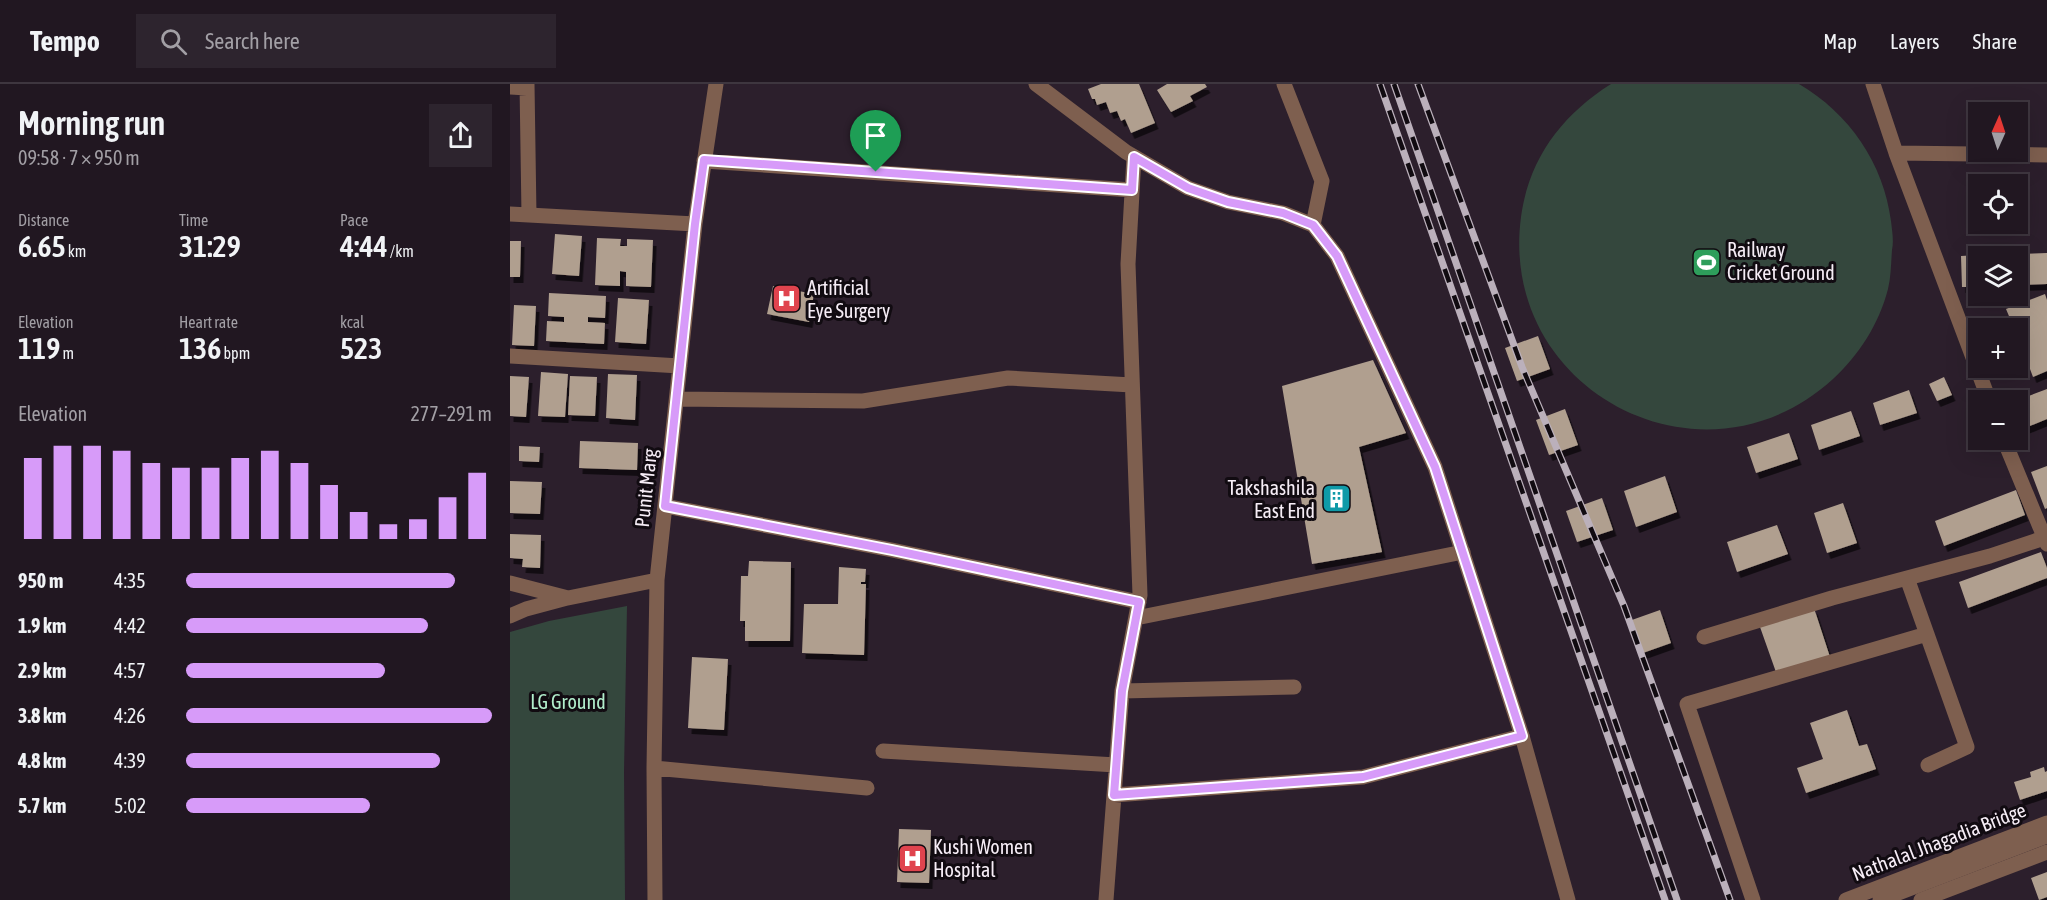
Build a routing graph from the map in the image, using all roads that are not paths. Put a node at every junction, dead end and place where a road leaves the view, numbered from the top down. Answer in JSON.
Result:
{"nodes":[{"id":1,"x":716,"y":84,"type":"edge"},
{"id":2,"x":1036,"y":84,"type":"edge"},
{"id":3,"x":1284,"y":84,"type":"edge"},
{"id":4,"x":1873,"y":84,"type":"edge"},
{"id":5,"x":527,"y":86,"type":"edge"},
{"id":6,"x":510,"y":87,"type":"edge"},
{"id":7,"x":1896,"y":153,"type":"junction"},
{"id":8,"x":2047,"y":155,"type":"edge"},
{"id":9,"x":1134,"y":157,"type":"junction"},
{"id":10,"x":704,"y":160,"type":"junction"},
{"id":11,"x":1132,"y":190,"type":"junction"},
{"id":12,"x":510,"y":214,"type":"edge"},
{"id":13,"x":529,"y":215,"type":"junction"},
{"id":14,"x":695,"y":224,"type":"junction"},
{"id":15,"x":1313,"y":225,"type":"junction"},
{"id":16,"x":510,"y":356,"type":"edge"},
{"id":17,"x":680,"y":366,"type":"junction"},
{"id":18,"x":1132,"y":385,"type":"junction"},
{"id":19,"x":1985,"y":390,"type":"edge"},
{"id":20,"x":677,"y":399,"type":"junction"},
{"id":21,"x":2008,"y":450,"type":"edge"},
{"id":22,"x":665,"y":506,"type":"junction"},
{"id":23,"x":2046,"y":539,"type":"edge"},
{"id":24,"x":1462,"y":552,"type":"junction"},
{"id":25,"x":1907,"y":578,"type":"junction"},
{"id":26,"x":657,"y":580,"type":"junction"},
{"id":27,"x":510,"y":583,"type":"edge"},
{"id":28,"x":568,"y":598,"type":"junction"},
{"id":29,"x":1139,"y":602,"type":"junction"},
{"id":30,"x":510,"y":616,"type":"edge"},
{"id":31,"x":1136,"y":618,"type":"junction"},
{"id":32,"x":1928,"y":634,"type":"junction"},
{"id":33,"x":1704,"y":637,"type":"dead end"},
{"id":34,"x":1294,"y":687,"type":"dead end"},
{"id":35,"x":1122,"y":691,"type":"junction"},
{"id":36,"x":1522,"y":736,"type":"junction"},
{"id":37,"x":883,"y":751,"type":"dead end"},
{"id":38,"x":1116,"y":765,"type":"junction"},
{"id":39,"x":1928,"y":765,"type":"dead end"},
{"id":40,"x":654,"y":768,"type":"junction"},
{"id":41,"x":867,"y":788,"type":"dead end"},
{"id":42,"x":1114,"y":795,"type":"junction"},
{"id":43,"x":2047,"y":823,"type":"edge"},
{"id":44,"x":2047,"y":836,"type":"edge"},
{"id":45,"x":2047,"y":852,"type":"edge"},
{"id":46,"x":655,"y":900,"type":"edge"},
{"id":47,"x":1106,"y":900,"type":"edge"},
{"id":48,"x":1568,"y":900,"type":"edge"},
{"id":49,"x":1753,"y":900,"type":"edge"},
{"id":50,"x":1846,"y":900,"type":"edge"},
{"id":51,"x":1880,"y":900,"type":"edge"},
{"id":52,"x":1921,"y":900,"type":"edge"}],
"edges":[{"from":1,"to":10,"type":"street","name":"Punit Marg"},
{"from":2,"to":9,"type":"street"},
{"from":3,"to":15,"type":"street"},
{"from":4,"to":7,"type":"street"},
{"from":5,"to":6,"type":"street"},
{"from":5,"to":13,"type":"street"},
{"from":7,"to":8,"type":"street"},
{"from":7,"to":19,"type":"street"},
{"from":9,"to":11,"type":"street"},
{"from":9,"to":15,"type":"street"},
{"from":10,"to":11,"type":"street"},
{"from":10,"to":14,"type":"street","name":"Punit Marg"},
{"from":11,"to":18,"type":"street"},
{"from":12,"to":13,"type":"street"},
{"from":13,"to":14,"type":"street"},
{"from":14,"to":17,"type":"street","name":"Punit Marg"},
{"from":15,"to":24,"type":"street"},
{"from":16,"to":17,"type":"street"},
{"from":17,"to":20,"type":"street","name":"Punit Marg"},
{"from":18,"to":20,"type":"street"},
{"from":18,"to":29,"type":"street"},
{"from":20,"to":22,"type":"street","name":"Punit Marg"},
{"from":21,"to":23,"type":"street"},
{"from":22,"to":26,"type":"street","name":"Punit Marg"},
{"from":22,"to":29,"type":"street"},
{"from":23,"to":25,"type":"street"},
{"from":24,"to":31,"type":"street"},
{"from":24,"to":36,"type":"street"},
{"from":25,"to":32,"type":"street"},
{"from":25,"to":33,"type":"street"},
{"from":26,"to":28,"type":"street"},
{"from":26,"to":40,"type":"street","name":"Punit Marg"},
{"from":27,"to":28,"type":"street"},
{"from":28,"to":30,"type":"street"},
{"from":29,"to":31,"type":"street"},
{"from":31,"to":35,"type":"street"},
{"from":32,"to":39,"type":"street"},
{"from":32,"to":49,"type":"street"},
{"from":34,"to":35,"type":"street"},
{"from":35,"to":38,"type":"street"},
{"from":36,"to":42,"type":"street"},
{"from":36,"to":48,"type":"street"},
{"from":37,"to":38,"type":"street"},
{"from":38,"to":42,"type":"street"},
{"from":40,"to":41,"type":"street"},
{"from":40,"to":46,"type":"street","name":"Punit Marg"},
{"from":42,"to":47,"type":"street"},
{"from":43,"to":50,"type":"street","name":"Nathalal Jhagadia Bridge"},
{"from":44,"to":51,"type":"street","name":"Nathalal Jhagadia Bridge"},
{"from":45,"to":52,"type":"street"}]}
